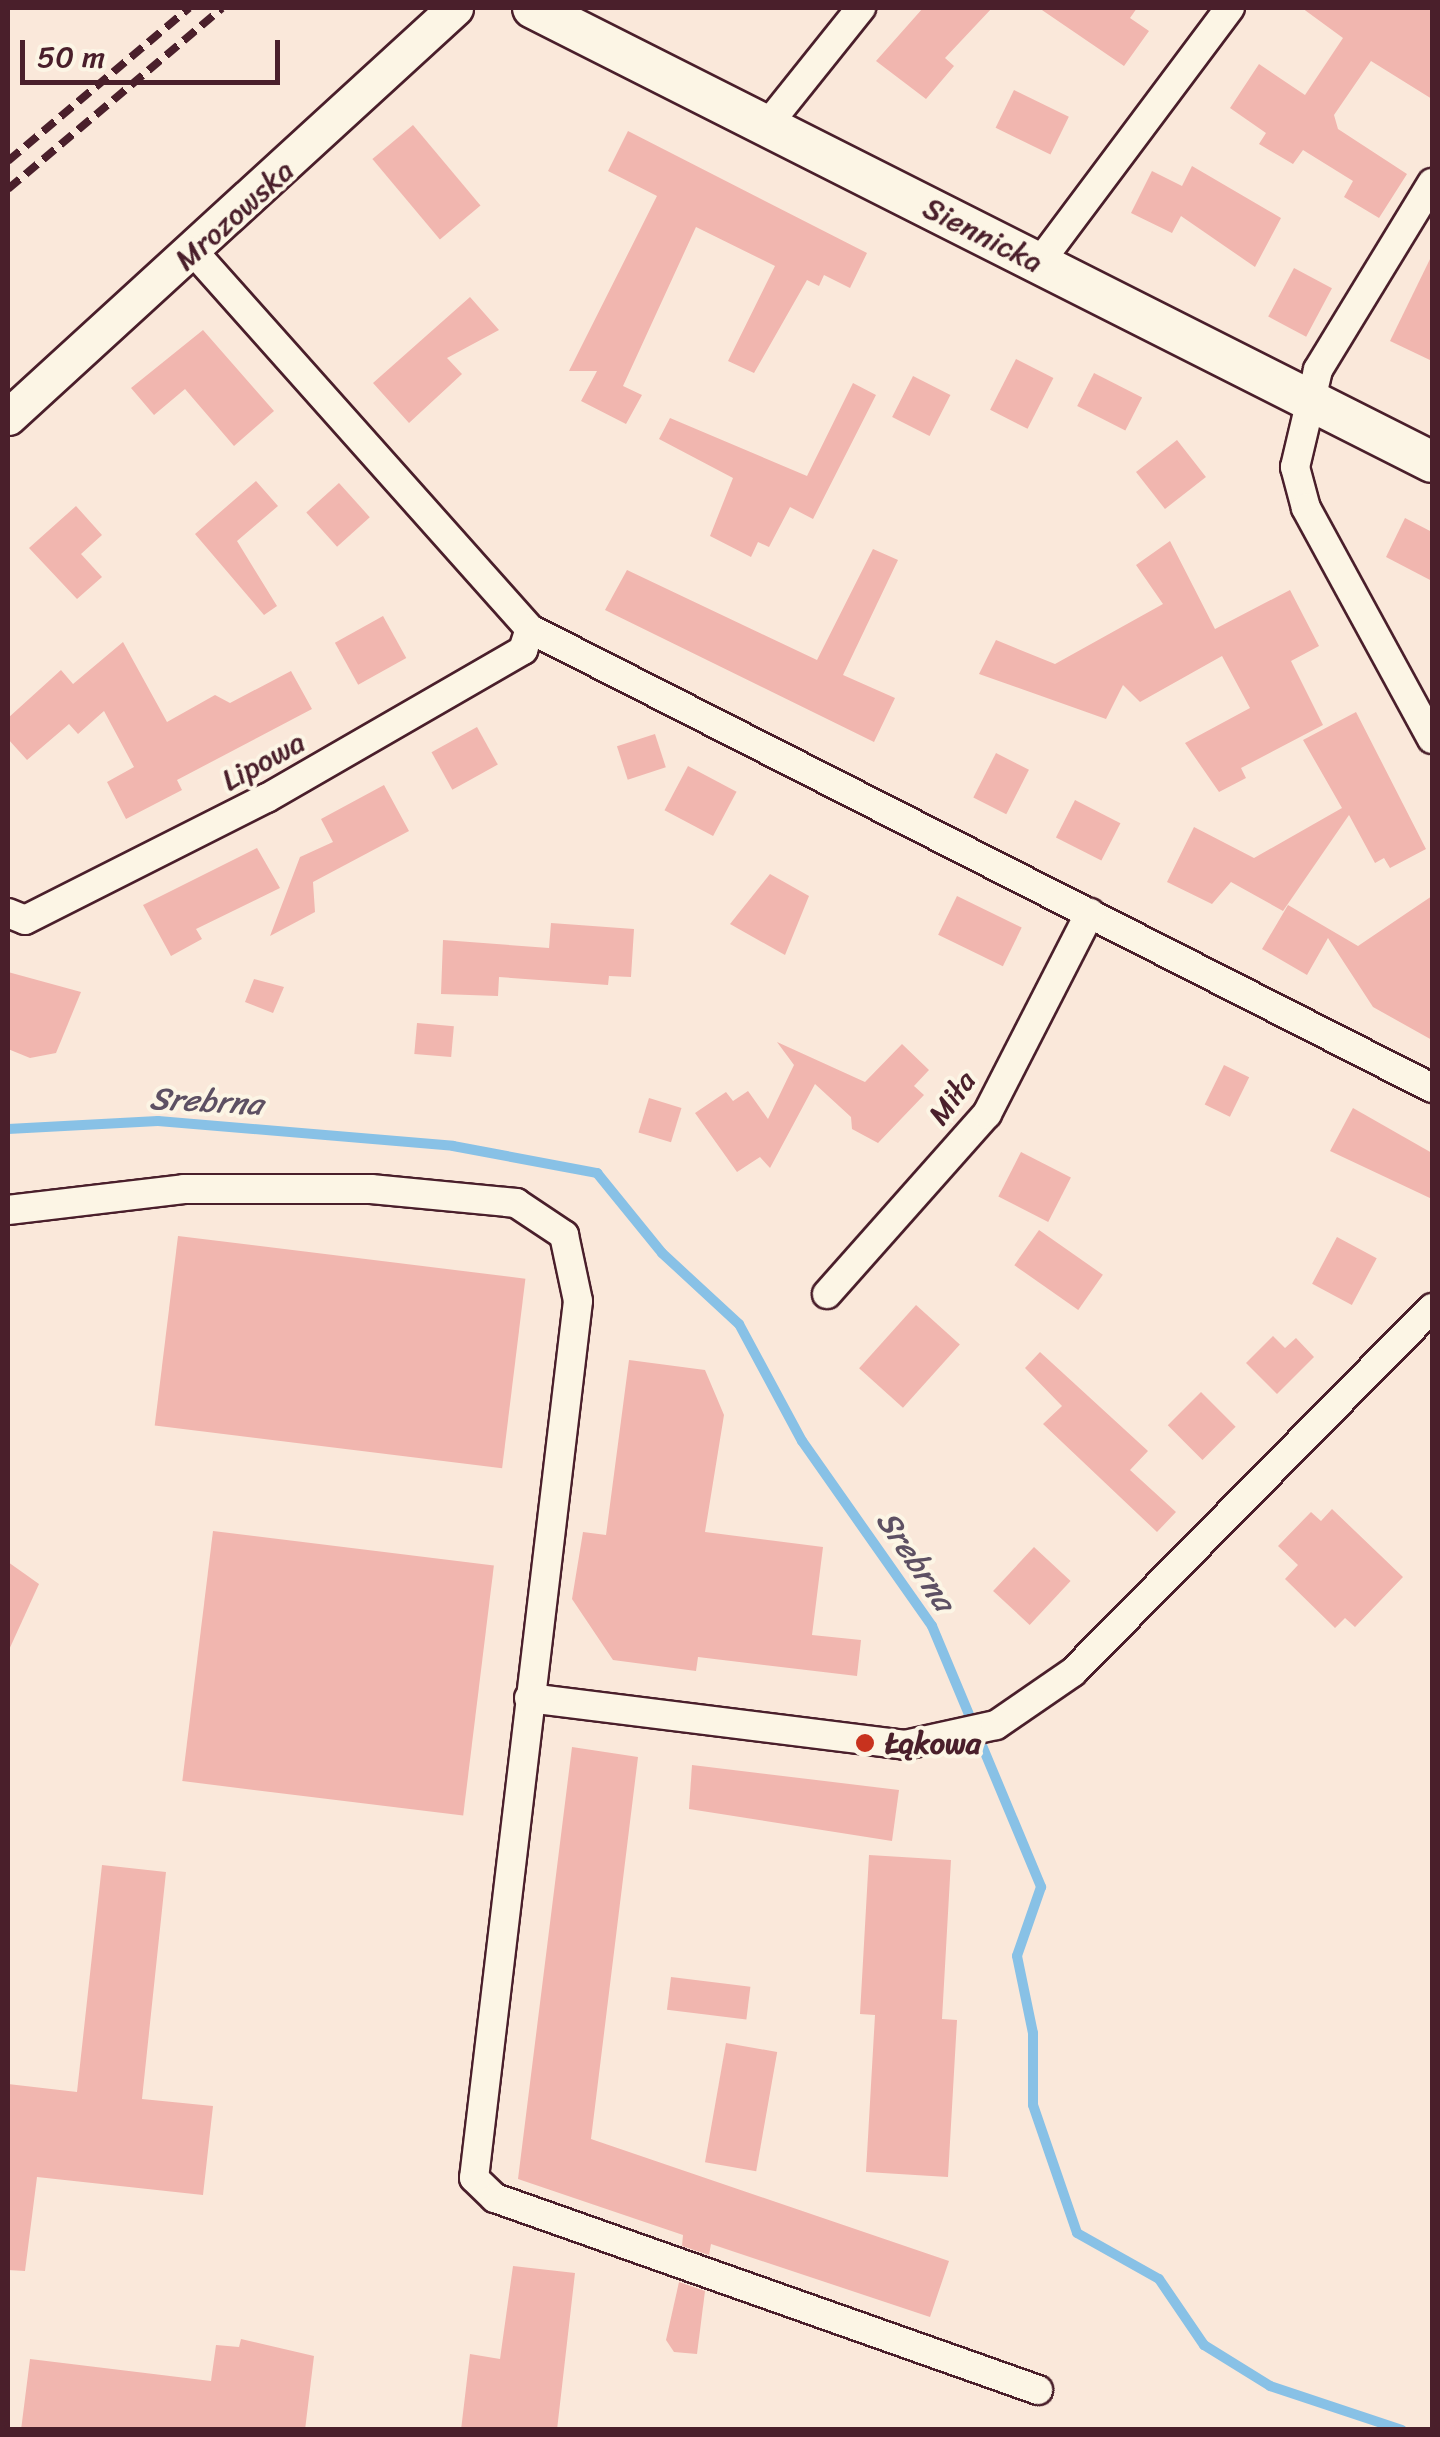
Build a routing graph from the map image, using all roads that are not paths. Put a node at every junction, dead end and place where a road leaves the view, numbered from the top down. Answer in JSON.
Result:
{"nodes":[{"id":1,"x":455,"y":8,"type":"edge"},
{"id":2,"x":534,"y":8,"type":"edge"},
{"id":3,"x":860,"y":8,"type":"edge"},
{"id":4,"x":1230,"y":8,"type":"edge"},
{"id":5,"x":768,"y":124,"type":"junction"},
{"id":6,"x":1432,"y":184,"type":"edge"},
{"id":7,"x":194,"y":252,"type":"junction"},
{"id":8,"x":1039,"y":264,"type":"junction"},
{"id":9,"x":1311,"y":402,"type":"junction"},
{"id":10,"x":8,"y":417,"type":"edge"},
{"id":11,"x":1432,"y":462,"type":"edge"},
{"id":12,"x":530,"y":629,"type":"junction"},
{"id":13,"x":1432,"y":738,"type":"edge"},
{"id":14,"x":8,"y":913,"type":"edge"},
{"id":15,"x":1090,"y":913,"type":"junction"},
{"id":16,"x":1432,"y":1088,"type":"edge"},
{"id":17,"x":8,"y":1210,"type":"edge"},
{"id":18,"x":827,"y":1294,"type":"dead end"},
{"id":19,"x":1432,"y":1308,"type":"edge"},
{"id":20,"x":529,"y":1698,"type":"junction"},
{"id":21,"x":1038,"y":2390,"type":"dead end"}],
"edges":[{"from":1,"to":7,"type":"street","name":"Mrozowska"},
{"from":2,"to":5,"type":"main road","name":"Siennicka"},
{"from":3,"to":5,"type":"street"},
{"from":4,"to":8,"type":"street"},
{"from":5,"to":8,"type":"main road","name":"Siennicka"},
{"from":6,"to":9,"type":"street"},
{"from":7,"to":10,"type":"street","name":"Mrozowska"},
{"from":7,"to":12,"type":"street"},
{"from":8,"to":9,"type":"main road","name":"Siennicka"},
{"from":9,"to":11,"type":"main road","name":"Siennicka"},
{"from":9,"to":13,"type":"street"},
{"from":12,"to":14,"type":"street","name":"Lipowa"},
{"from":12,"to":15,"type":"street"},
{"from":15,"to":16,"type":"street"},
{"from":15,"to":18,"type":"street","name":"Miła"},
{"from":17,"to":20,"type":"street"},
{"from":19,"to":20,"type":"street"},
{"from":20,"to":21,"type":"street"}]}
